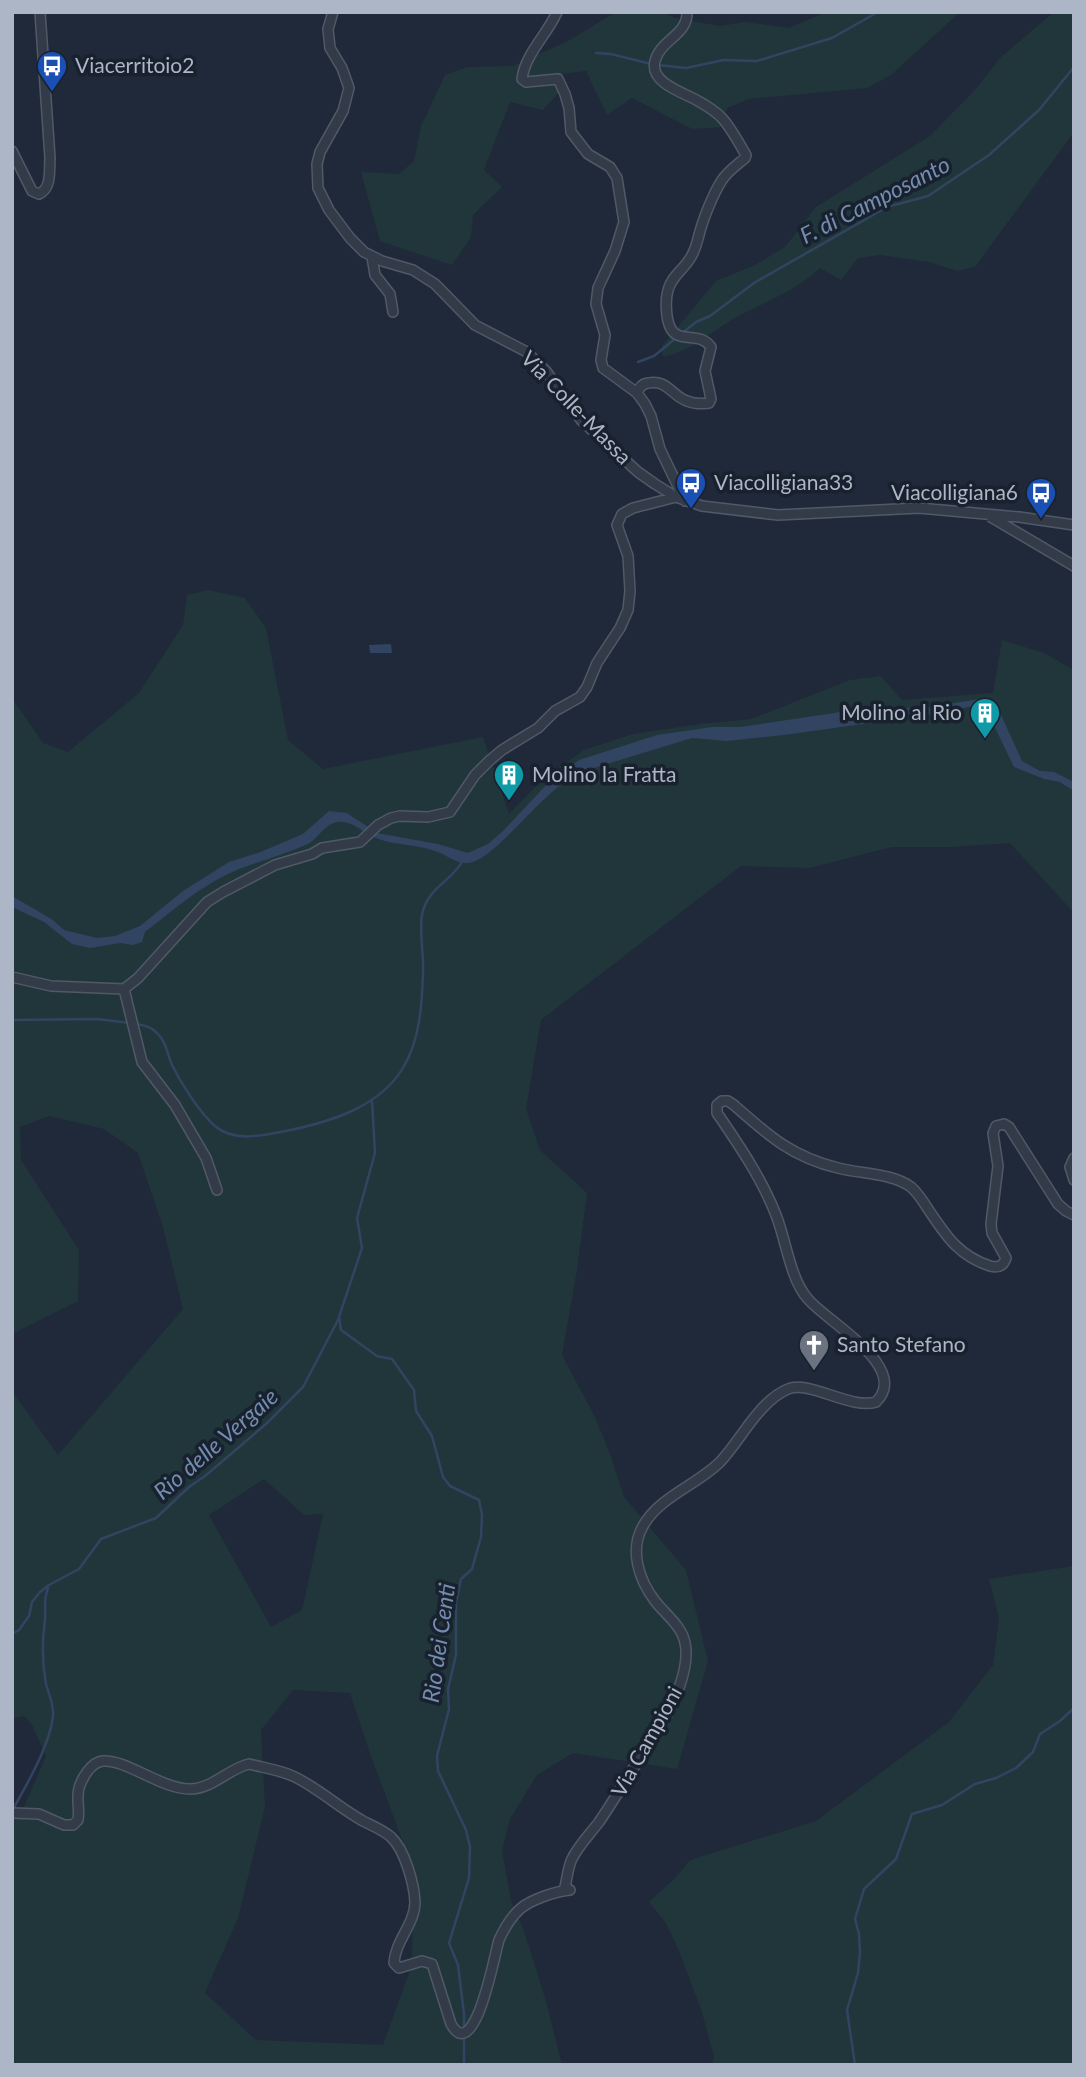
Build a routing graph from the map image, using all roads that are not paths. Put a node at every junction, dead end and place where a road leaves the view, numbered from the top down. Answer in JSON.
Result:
{"nodes":[{"id":1,"x":40,"y":12,"type":"edge"},
{"id":2,"x":333,"y":12,"type":"edge"},
{"id":3,"x":557,"y":12,"type":"edge"},
{"id":4,"x":687,"y":12,"type":"edge"},
{"id":5,"x":12,"y":151,"type":"edge"},
{"id":6,"x":372,"y":257,"type":"junction"},
{"id":7,"x":393,"y":312,"type":"dead end"},
{"id":8,"x":637,"y":393,"type":"junction"},
{"id":9,"x":680,"y":499,"type":"junction"},
{"id":10,"x":989,"y":516,"type":"junction"},
{"id":11,"x":1074,"y":526,"type":"edge"},
{"id":12,"x":1074,"y":566,"type":"edge"},
{"id":13,"x":12,"y":977,"type":"edge"},
{"id":14,"x":124,"y":989,"type":"junction"},
{"id":15,"x":1074,"y":1158,"type":"edge"},
{"id":16,"x":1074,"y":1180,"type":"edge"},
{"id":17,"x":217,"y":1190,"type":"dead end"},
{"id":18,"x":1074,"y":1215,"type":"edge"},
{"id":19,"x":12,"y":1813,"type":"edge"}],
"edges":[{"from":1,"to":5,"type":"street"},
{"from":2,"to":6,"type":"street","name":"Via Colle-Massa"},
{"from":3,"to":8,"type":"street"},
{"from":4,"to":8,"type":"street"},
{"from":6,"to":7,"type":"street"},
{"from":6,"to":9,"type":"street","name":"Via Colle-Massa"},
{"from":8,"to":9,"type":"street"},
{"from":9,"to":10,"type":"street","name":"Via Colle-Massa"},
{"from":9,"to":14,"type":"street"},
{"from":10,"to":11,"type":"street","name":"Via Colle-Massa"},
{"from":10,"to":12,"type":"street"},
{"from":13,"to":14,"type":"street"},
{"from":14,"to":17,"type":"street"},
{"from":15,"to":16,"type":"street"},
{"from":18,"to":19,"type":"street","name":"Via Campioni"}]}
